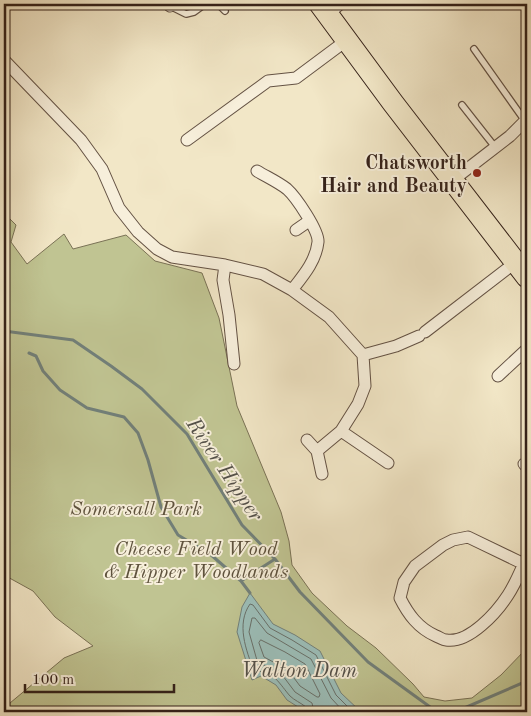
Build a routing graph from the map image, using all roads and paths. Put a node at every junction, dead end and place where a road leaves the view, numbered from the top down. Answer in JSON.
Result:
{"nodes":[{"id":1,"x":205,"y":4,"type":"edge"},
{"id":2,"x":218,"y":4,"type":"edge"},
{"id":3,"x":170,"y":5,"type":"edge"},
{"id":4,"x":329,"y":7,"type":"edge"},
{"id":5,"x":225,"y":11,"type":"dead end"},
{"id":6,"x":347,"y":40,"type":"junction"},
{"id":7,"x":474,"y":49,"type":"dead end"},
{"id":8,"x":4,"y":60,"type":"edge"},
{"id":9,"x":462,"y":105,"type":"dead end"},
{"id":10,"x":526,"y":120,"type":"edge"},
{"id":11,"x":187,"y":140,"type":"dead end"},
{"id":12,"x":495,"y":147,"type":"junction"},
{"id":13,"x":257,"y":171,"type":"dead end"},
{"id":14,"x":453,"y":180,"type":"junction"},
{"id":15,"x":310,"y":221,"type":"junction"},
{"id":16,"x":296,"y":230,"type":"dead end"},
{"id":17,"x":225,"y":265,"type":"junction"},
{"id":18,"x":522,"y":269,"type":"edge"},
{"id":19,"x":292,"y":290,"type":"junction"},
{"id":20,"x":527,"y":349,"type":"edge"},
{"id":21,"x":363,"y":354,"type":"junction"},
{"id":22,"x":234,"y":364,"type":"dead end"},
{"id":23,"x":498,"y":376,"type":"dead end"},
{"id":24,"x":341,"y":431,"type":"junction"},
{"id":25,"x":307,"y":440,"type":"dead end"},
{"id":26,"x":317,"y":451,"type":"junction"},
{"id":27,"x":388,"y":463,"type":"dead end"},
{"id":28,"x":322,"y":474,"type":"dead end"},
{"id":29,"x":525,"y":561,"type":"edge"}],
"edges":[{"from":1,"to":3,"type":"lane"},
{"from":2,"to":5,"type":"lane"},
{"from":4,"to":6,"type":"highway"},
{"from":6,"to":11,"type":"street"},
{"from":6,"to":14,"type":"highway"},
{"from":7,"to":10,"type":"lane"},
{"from":8,"to":17,"type":"street"},
{"from":9,"to":12,"type":"lane"},
{"from":10,"to":12,"type":"street"},
{"from":12,"to":14,"type":"street"},
{"from":13,"to":15,"type":"street"},
{"from":14,"to":18,"type":"highway"},
{"from":15,"to":16,"type":"street"},
{"from":15,"to":19,"type":"street"},
{"from":17,"to":19,"type":"street"},
{"from":17,"to":22,"type":"street"},
{"from":18,"to":21,"type":"street"},
{"from":19,"to":21,"type":"street"},
{"from":20,"to":23,"type":"street"},
{"from":21,"to":24,"type":"street"},
{"from":24,"to":26,"type":"street"},
{"from":24,"to":27,"type":"street"},
{"from":25,"to":26,"type":"street"},
{"from":26,"to":28,"type":"street"},
{"from":29,"to":29,"type":"street"}]}
